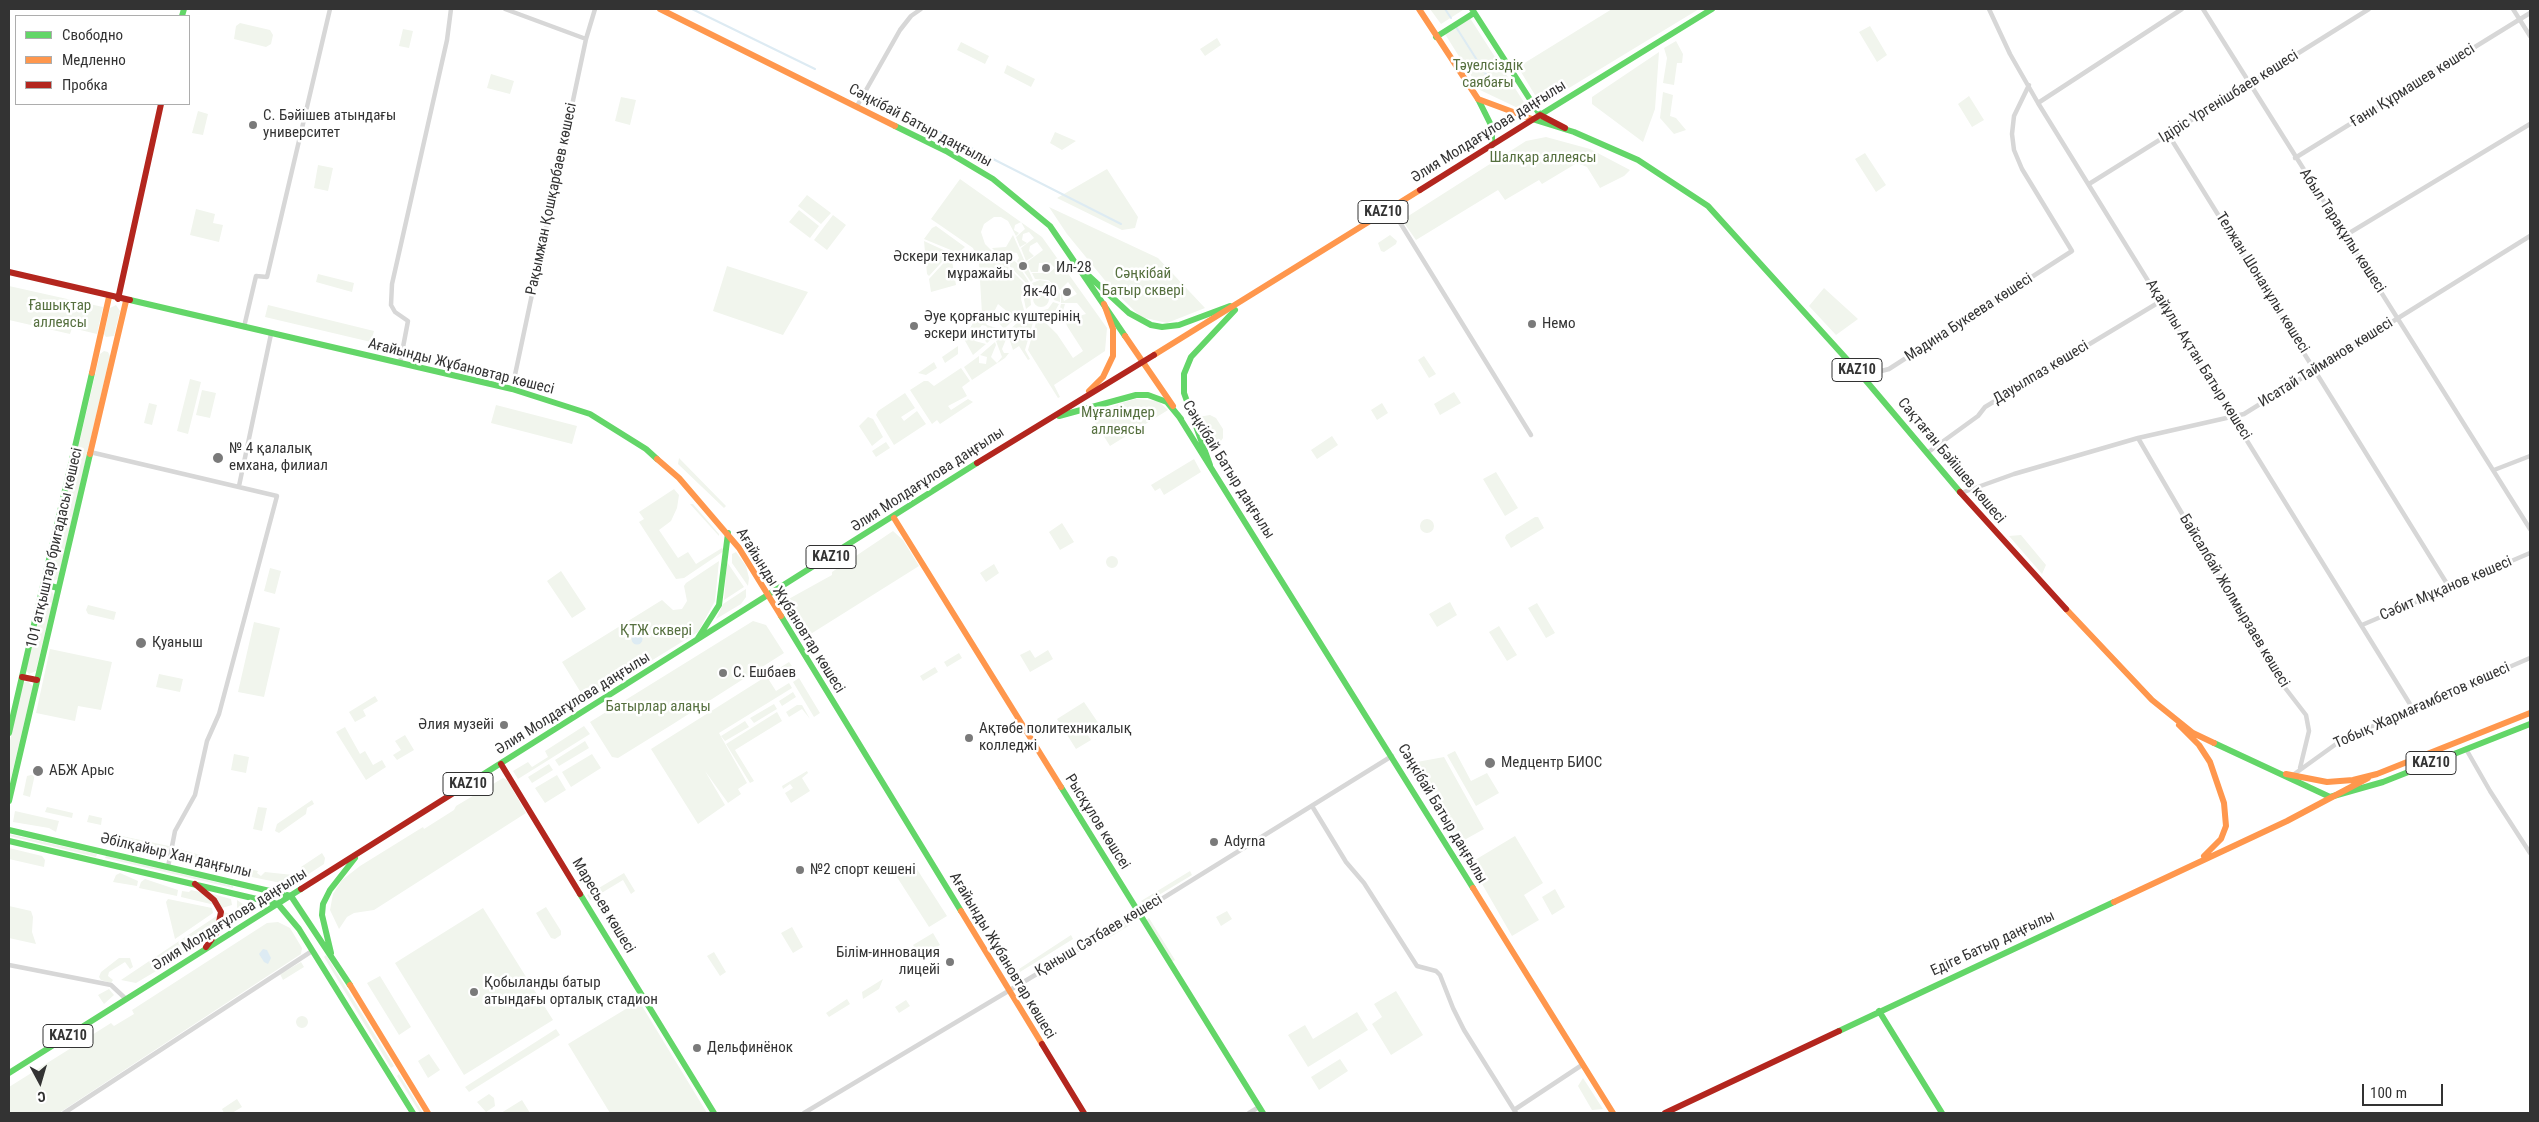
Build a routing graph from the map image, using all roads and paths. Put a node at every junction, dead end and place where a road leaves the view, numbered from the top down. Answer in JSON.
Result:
{"nodes":[{"id":1,"x":330,"y":9,"type":"edge"},
{"id":2,"x":451,"y":9,"type":"edge"},
{"id":3,"x":505,"y":9,"type":"edge"},
{"id":4,"x":595,"y":9,"type":"edge"},
{"id":5,"x":660,"y":9,"type":"edge"},
{"id":6,"x":921,"y":9,"type":"edge"},
{"id":7,"x":1419,"y":9,"type":"edge"},
{"id":8,"x":1712,"y":9,"type":"edge"},
{"id":9,"x":1990,"y":9,"type":"edge"},
{"id":10,"x":2182,"y":9,"type":"edge"},
{"id":11,"x":2203,"y":9,"type":"edge"},
{"id":12,"x":2369,"y":9,"type":"edge"},
{"id":13,"x":2513,"y":9,"type":"edge"},
{"id":14,"x":1473,"y":11,"type":"edge"},
{"id":15,"x":2530,"y":13,"type":"edge"},
{"id":16,"x":2520,"y":20,"type":"junction"},
{"id":17,"x":2530,"y":36,"type":"edge"},
{"id":18,"x":1436,"y":37,"type":"junction"},
{"id":19,"x":586,"y":39,"type":"junction"},
{"id":20,"x":2250,"y":84,"type":"junction"},
{"id":21,"x":2028,"y":85,"type":"junction"},
{"id":22,"x":1478,"y":99,"type":"junction"},
{"id":23,"x":2038,"y":103,"type":"junction"},
{"id":24,"x":162,"y":105,"type":"edge"},
{"id":25,"x":857,"y":106,"type":"junction"},
{"id":26,"x":1540,"y":114,"type":"junction"},
{"id":27,"x":1532,"y":120,"type":"junction"},
{"id":28,"x":2530,"y":124,"type":"edge"},
{"id":29,"x":1565,"y":128,"type":"junction"},
{"id":30,"x":2168,"y":134,"type":"junction"},
{"id":31,"x":1492,"y":145,"type":"junction"},
{"id":32,"x":2295,"y":158,"type":"junction"},
{"id":33,"x":2088,"y":184,"type":"junction"},
{"id":34,"x":1391,"y":208,"type":"junction"},
{"id":35,"x":2346,"y":235,"type":"junction"},
{"id":36,"x":2530,"y":236,"type":"edge"},
{"id":37,"x":1078,"y":266,"type":"junction"},
{"id":38,"x":9,"y":272,"type":"edge"},
{"id":39,"x":110,"y":297,"type":"junction"},
{"id":40,"x":118,"y":299,"type":"junction"},
{"id":41,"x":1244,"y":300,"type":"junction"},
{"id":42,"x":126,"y":301,"type":"junction"},
{"id":43,"x":2161,"y":301,"type":"junction"},
{"id":44,"x":1104,"y":304,"type":"junction"},
{"id":45,"x":2398,"y":318,"type":"junction"},
{"id":46,"x":244,"y":328,"type":"junction"},
{"id":47,"x":272,"y":334,"type":"junction"},
{"id":48,"x":1144,"y":362,"type":"junction"},
{"id":49,"x":400,"y":364,"type":"junction"},
{"id":50,"x":2316,"y":371,"type":"junction"},
{"id":51,"x":1862,"y":376,"type":"junction"},
{"id":52,"x":512,"y":389,"type":"junction"},
{"id":53,"x":1066,"y":409,"type":"junction"},
{"id":54,"x":2233,"y":417,"type":"junction"},
{"id":55,"x":1048,"y":419,"type":"junction"},
{"id":56,"x":1181,"y":419,"type":"junction"},
{"id":57,"x":1531,"y":435,"type":"dead end"},
{"id":58,"x":2138,"y":438,"type":"junction"},
{"id":59,"x":90,"y":452,"type":"junction"},
{"id":60,"x":1927,"y":453,"type":"junction"},
{"id":61,"x":2530,"y":456,"type":"edge"},
{"id":62,"x":1210,"y":465,"type":"junction"},
{"id":63,"x":2494,"y":470,"type":"junction"},
{"id":64,"x":239,"y":486,"type":"junction"},
{"id":65,"x":1961,"y":493,"type":"junction"},
{"id":66,"x":894,"y":518,"type":"junction"},
{"id":67,"x":2530,"y":529,"type":"edge"},
{"id":68,"x":728,"y":533,"type":"junction"},
{"id":69,"x":2530,"y":553,"type":"edge"},
{"id":70,"x":43,"y":584,"type":"junction"},
{"id":71,"x":2449,"y":587,"type":"junction"},
{"id":72,"x":58,"y":588,"type":"junction"},
{"id":73,"x":769,"y":597,"type":"junction"},
{"id":74,"x":2362,"y":625,"type":"junction"},
{"id":75,"x":695,"y":641,"type":"junction"},
{"id":76,"x":2530,"y":658,"type":"edge"},
{"id":77,"x":22,"y":677,"type":"junction"},
{"id":78,"x":37,"y":680,"type":"junction"},
{"id":79,"x":2413,"y":709,"type":"junction"},
{"id":80,"x":2530,"y":713,"type":"edge"},
{"id":81,"x":2172,"y":717,"type":"junction"},
{"id":82,"x":2530,"y":724,"type":"edge"},
{"id":83,"x":9,"y":733,"type":"edge"},
{"id":84,"x":2466,"y":749,"type":"junction"},
{"id":85,"x":1392,"y":756,"type":"junction"},
{"id":86,"x":501,"y":764,"type":"junction"},
{"id":87,"x":2300,"y":768,"type":"junction"},
{"id":88,"x":2272,"y":771,"type":"junction"},
{"id":89,"x":2377,"y":774,"type":"junction"},
{"id":90,"x":2292,"y":775,"type":"junction"},
{"id":91,"x":2330,"y":797,"type":"junction"},
{"id":92,"x":9,"y":801,"type":"edge"},
{"id":93,"x":1312,"y":806,"type":"junction"},
{"id":94,"x":9,"y":830,"type":"edge"},
{"id":95,"x":9,"y":841,"type":"edge"},
{"id":96,"x":105,"y":852,"type":"junction"},
{"id":97,"x":360,"y":852,"type":"junction"},
{"id":98,"x":2530,"y":853,"type":"edge"},
{"id":99,"x":102,"y":863,"type":"junction"},
{"id":100,"x":2192,"y":865,"type":"junction"},
{"id":101,"x":168,"y":867,"type":"junction"},
{"id":102,"x":195,"y":884,"type":"junction"},
{"id":103,"x":291,"y":896,"type":"junction"},
{"id":104,"x":278,"y":904,"type":"junction"},
{"id":105,"x":1139,"y":913,"type":"junction"},
{"id":106,"x":324,"y":943,"type":"junction"},
{"id":107,"x":312,"y":951,"type":"junction"},
{"id":108,"x":202,"y":952,"type":"junction"},
{"id":109,"x":331,"y":953,"type":"junction"},
{"id":110,"x":9,"y":965,"type":"edge"},
{"id":111,"x":1008,"y":990,"type":"junction"},
{"id":112,"x":126,"y":1000,"type":"junction"},
{"id":113,"x":1879,"y":1011,"type":"junction"},
{"id":114,"x":1582,"y":1065,"type":"junction"},
{"id":115,"x":9,"y":1074,"type":"edge"},
{"id":116,"x":1259,"y":1107,"type":"junction"},
{"id":117,"x":1515,"y":1112,"type":"edge"},
{"id":118,"x":64,"y":1113,"type":"edge"},
{"id":119,"x":412,"y":1113,"type":"edge"},
{"id":120,"x":428,"y":1113,"type":"edge"},
{"id":121,"x":714,"y":1113,"type":"edge"},
{"id":122,"x":804,"y":1113,"type":"edge"},
{"id":123,"x":1084,"y":1113,"type":"edge"},
{"id":124,"x":1248,"y":1113,"type":"edge"},
{"id":125,"x":1263,"y":1113,"type":"edge"},
{"id":126,"x":1613,"y":1113,"type":"edge"},
{"id":127,"x":1665,"y":1113,"type":"edge"},
{"id":128,"x":1942,"y":1113,"type":"edge"}],
"edges":[{"from":1,"to":46,"type":"street"},
{"from":2,"to":49,"type":"street"},
{"from":3,"to":19,"type":"street"},
{"from":4,"to":19,"type":"street","name":"Рақымжан Қошқарбаев көшесі"},
{"from":5,"to":25,"type":"main road","name":"Сәңкібай Батыр даңғылы"},
{"from":6,"to":25,"type":"street"},
{"from":7,"to":18,"type":"main road"},
{"from":8,"to":26,"type":"main road","name":"Әлия Молдағұлова даңғылы"},
{"from":9,"to":21,"type":"street","name":"Ақайұлы Ақтан Батыр көшесі"},
{"from":10,"to":23,"type":"street"},
{"from":11,"to":20,"type":"street","name":"Абыл Тарақұлы көшесі"},
{"from":12,"to":20,"type":"street","name":"Ідіріс Үргенішбаев көшесі"},
{"from":13,"to":16,"type":"street"},
{"from":14,"to":18,"type":"main road"},
{"from":14,"to":26,"type":"main road"},
{"from":15,"to":16,"type":"street","name":"Ғани Құрмашев көшесі"},
{"from":16,"to":17,"type":"street"},
{"from":16,"to":32,"type":"street","name":"Ғани Құрмашев көшесі"},
{"from":18,"to":22,"type":"main road"},
{"from":19,"to":52,"type":"street","name":"Рақымжан Қошқарбаев көшесі"},
{"from":20,"to":30,"type":"street","name":"Ідіріс Үргенішбаев көшесі"},
{"from":20,"to":32,"type":"street","name":"Абыл Тарақұлы көшесі"},
{"from":21,"to":23,"type":"street","name":"Ақайұлы Ақтан Батыр көшесі"},
{"from":21,"to":51,"type":"street","name":"Мәдина Букеева көшесі"},
{"from":22,"to":27,"type":"main road","name":"Сақтаған Бәйішев көшесі"},
{"from":22,"to":31,"type":"main road"},
{"from":23,"to":33,"type":"street","name":"Ақайұлы Ақтан Батыр көшесі"},
{"from":24,"to":40,"type":"main road"},
{"from":25,"to":37,"type":"main road","name":"Сәңкібай Батыр даңғылы"},
{"from":26,"to":27,"type":"main road","name":"Әлия Молдағұлова даңғылы","number":"KAZ10"},
{"from":26,"to":29,"type":"main road","name":"Сақтаған Бәйішев көшесі","number":"KAZ10"},
{"from":27,"to":29,"type":"main road","name":"Сақтаған Бәйішев көшесі","number":"KAZ10"},
{"from":27,"to":31,"type":"main road","name":"Әлия Молдағұлова даңғылы","number":"KAZ10"},
{"from":28,"to":35,"type":"street"},
{"from":29,"to":51,"type":"main road","name":"Сақтаған Бәйішев көшесі","number":"KAZ10"},
{"from":30,"to":33,"type":"street","name":"Ідіріс Үргенішбаев көшесі"},
{"from":30,"to":50,"type":"street","name":"Телжан Шонанұлы көшесі"},
{"from":31,"to":34,"type":"main road","name":"Әлия Молдағұлова даңғылы","number":"KAZ10"},
{"from":32,"to":35,"type":"street","name":"Абыл Тарақұлы көшесі"},
{"from":33,"to":43,"type":"street","name":"Ақайұлы Ақтан Батыр көшесі"},
{"from":34,"to":41,"type":"main road","name":"Әлия Молдағұлова даңғылы","number":"KAZ10"},
{"from":34,"to":57,"type":"street"},
{"from":35,"to":45,"type":"street","name":"Абыл Тарақұлы көшесі"},
{"from":36,"to":45,"type":"street","name":"Исатай Тайманов көшесі"},
{"from":37,"to":41,"type":"main road"},
{"from":37,"to":44,"type":"main road","name":"Сәңкібай Батыр даңғылы"},
{"from":38,"to":39,"type":"main road","name":"Ағайынды Жұбановтар көшесі"},
{"from":39,"to":40,"type":"main road","name":"Ағайынды Жұбановтар көшесі"},
{"from":39,"to":70,"type":"main road","name":"101 атқыштар бригадасы көшесі"},
{"from":40,"to":42,"type":"main road","name":"Ағайынды Жұбановтар көшесі"},
{"from":41,"to":48,"type":"main road","name":"Әлия Молдағұлова даңғылы","number":"KAZ10"},
{"from":41,"to":62,"type":"main road"},
{"from":42,"to":46,"type":"main road","name":"Ағайынды Жұбановтар көшесі"},
{"from":42,"to":59,"type":"main road","name":"101 атқыштар бригадасы көшесі"},
{"from":43,"to":54,"type":"street","name":"Ақайұлы Ақтан Батыр көшесі"},
{"from":43,"to":60,"type":"street","name":"Дауылпаз көшесі"},
{"from":44,"to":48,"type":"main road","name":"Сәңкібай Батыр даңғылы"},
{"from":44,"to":53,"type":"main road"},
{"from":45,"to":50,"type":"street","name":"Исатай Тайманов көшесі"},
{"from":45,"to":63,"type":"street","name":"Абыл Тарақұлы көшесі"},
{"from":46,"to":47,"type":"main road","name":"Ағайынды Жұбановтар көшесі"},
{"from":47,"to":49,"type":"main road","name":"Ағайынды Жұбановтар көшесі"},
{"from":47,"to":64,"type":"street"},
{"from":48,"to":53,"type":"main road","name":"Әлия Молдағұлова даңғылы","number":"KAZ10"},
{"from":48,"to":56,"type":"main road","name":"Сәңкібай Батыр даңғылы"},
{"from":49,"to":52,"type":"main road","name":"Ағайынды Жұбановтар көшесі"},
{"from":50,"to":54,"type":"street","name":"Исатай Тайманов көшесі"},
{"from":50,"to":71,"type":"street","name":"Телжан Шонанұлы көшесі"},
{"from":51,"to":60,"type":"main road","name":"Сақтаған Бәйішев көшесі","number":"KAZ10"},
{"from":52,"to":68,"type":"main road","name":"Ағайынды Жұбановтар көшесі"},
{"from":53,"to":55,"type":"main road","name":"Әлия Молдағұлова даңғылы","number":"KAZ10"},
{"from":54,"to":58,"type":"street","name":"Исатай Тайманов көшесі"},
{"from":54,"to":74,"type":"street","name":"Ақайұлы Ақтан Батыр көшесі"},
{"from":55,"to":56,"type":"main road"},
{"from":55,"to":66,"type":"main road","name":"Әлия Молдағұлова даңғылы","number":"KAZ10"},
{"from":56,"to":62,"type":"main road","name":"Сәңкібай Батыр даңғылы"},
{"from":58,"to":65,"type":"street","name":"Исатай Тайманов көшесі"},
{"from":58,"to":87,"type":"street","name":"Байсалбай Жолмырзаев көшесі"},
{"from":59,"to":64,"type":"street"},
{"from":59,"to":72,"type":"main road","name":"101 атқыштар бригадасы көшесі"},
{"from":60,"to":65,"type":"main road","name":"Сақтаған Бәйішев көшесі","number":"KAZ10"},
{"from":61,"to":63,"type":"street"},
{"from":62,"to":85,"type":"main road","name":"Сәңкібай Батыр даңғылы"},
{"from":63,"to":67,"type":"street","name":"Абыл Тарақұлы көшесі"},
{"from":64,"to":101,"type":"street"},
{"from":65,"to":81,"type":"main road","name":"Сақтаған Бәйішев көшесі","number":"KAZ10"},
{"from":66,"to":73,"type":"main road","name":"Әлия Молдағұлова даңғылы","number":"KAZ10"},
{"from":66,"to":105,"type":"main road","name":"Рысқұлов көшсеі"},
{"from":68,"to":73,"type":"main road","name":"Ағайынды Жұбановтар көшесі"},
{"from":68,"to":75,"type":"main road"},
{"from":69,"to":71,"type":"street","name":"Сәбит Мұқанов көшесі"},
{"from":70,"to":72,"type":"main road"},
{"from":70,"to":77,"type":"main road","name":"101 атқыштар бригадасы көшесі"},
{"from":71,"to":74,"type":"street","name":"Сәбит Мұқанов көшесі"},
{"from":72,"to":78,"type":"main road","name":"101 атқыштар бригадасы көшесі"},
{"from":73,"to":75,"type":"main road","name":"Әлия Молдағұлова даңғылы","number":"KAZ10"},
{"from":73,"to":111,"type":"main road","name":"Ағайынды Жұбановтар көшесі"},
{"from":74,"to":79,"type":"street","name":"Ақайұлы Ақтан Батыр көшесі"},
{"from":75,"to":86,"type":"main road","name":"Әлия Молдағұлова даңғылы","number":"KAZ10"},
{"from":76,"to":79,"type":"street","name":"Тобық Жармағамбетов көшесі"},
{"from":77,"to":78,"type":"main road"},
{"from":77,"to":83,"type":"main road","name":"101 атқыштар бригадасы көшесі"},
{"from":78,"to":92,"type":"main road","name":"101 атқыштар бригадасы көшесі"},
{"from":79,"to":87,"type":"street","name":"Тобық Жармағамбетов көшесі"},
{"from":80,"to":89,"type":"main road","name":"Едіге Батыр даңғылы","number":"KAZ10"},
{"from":81,"to":88,"type":"main road","name":"Сақтаған Бәйішев көшесі","number":"KAZ10"},
{"from":81,"to":100,"type":"main road"},
{"from":82,"to":84,"type":"main road","name":"Едіге Батыр даңғылы","number":"KAZ10"},
{"from":84,"to":91,"type":"main road","name":"Едіге Батыр даңғылы","number":"KAZ10"},
{"from":84,"to":98,"type":"street"},
{"from":85,"to":93,"type":"street","name":"Қаныш Сәтбаев көшесі"},
{"from":85,"to":114,"type":"main road","name":"Сәңкібай Батыр даңғылы"},
{"from":86,"to":97,"type":"main road","name":"Әлия Молдағұлова даңғылы","number":"KAZ10"},
{"from":86,"to":121,"type":"main road","name":"Маресьев көшесі"},
{"from":87,"to":90,"type":"street","name":"Тобық Жармағамбетов көшесі"},
{"from":88,"to":90,"type":"main road","number":"KAZ10"},
{"from":88,"to":91,"type":"main road","name":"Сақтаған Бәйішев көшесі","number":"KAZ10"},
{"from":89,"to":90,"type":"main road","number":"KAZ10"},
{"from":89,"to":91,"type":"main road","name":"Едіге Батыр даңғылы"},
{"from":91,"to":100,"type":"main road","name":"Едіге Батыр даңғылы"},
{"from":93,"to":105,"type":"street","name":"Қаныш Сәтбаев көшесі"},
{"from":93,"to":117,"type":"street"},
{"from":94,"to":96,"type":"main road","name":"Әбілқайыр Хан даңғылы"},
{"from":95,"to":99,"type":"main road","name":"Әбілқайыр Хан даңғылы"},
{"from":96,"to":99,"type":"main road"},
{"from":96,"to":101,"type":"main road","name":"Әбілқайыр Хан даңғылы"},
{"from":97,"to":103,"type":"main road","name":"Әлия Молдағұлова даңғылы","number":"KAZ10"},
{"from":97,"to":109,"type":"main road"},
{"from":99,"to":102,"type":"main road","name":"Әбілқайыр Хан даңғылы"},
{"from":100,"to":113,"type":"main road","name":"Едіге Батыр даңғылы"},
{"from":101,"to":103,"type":"main road","name":"Әбілқайыр Хан даңғылы"},
{"from":102,"to":104,"type":"main road","name":"Әбілқайыр Хан даңғылы"},
{"from":102,"to":108,"type":"main road"},
{"from":103,"to":104,"type":"main road","name":"Әлия Молдағұлова даңғылы","number":"KAZ10"},
{"from":103,"to":106,"type":"main road"},
{"from":104,"to":107,"type":"main road"},
{"from":104,"to":108,"type":"main road","name":"Әлия Молдағұлова даңғылы","number":"KAZ10"},
{"from":105,"to":111,"type":"street","name":"Қаныш Сәтбаев көшесі"},
{"from":105,"to":116,"type":"main road","name":"Рысқұлов көшсеі"},
{"from":106,"to":107,"type":"main road"},
{"from":106,"to":109,"type":"main road"},
{"from":107,"to":118,"type":"street"},
{"from":107,"to":119,"type":"main road"},
{"from":108,"to":112,"type":"main road","name":"Әлия Молдағұлова даңғылы","number":"KAZ10"},
{"from":109,"to":120,"type":"main road"},
{"from":110,"to":112,"type":"street"},
{"from":111,"to":122,"type":"street","name":"Қаныш Сәтбаев көшесі"},
{"from":111,"to":123,"type":"main road","name":"Ағайынды Жұбановтар көшесі"},
{"from":112,"to":115,"type":"main road","name":"Әлия Молдағұлова даңғылы","number":"KAZ10"},
{"from":113,"to":127,"type":"main road","name":"Едіге Батыр даңғылы"},
{"from":113,"to":128,"type":"main road"},
{"from":114,"to":117,"type":"street"},
{"from":114,"to":126,"type":"main road","name":"Сәңкібай Батыр даңғылы"},
{"from":116,"to":124,"type":"street"},
{"from":116,"to":125,"type":"main road","name":"Рысқұлов көшсеі"}]}
